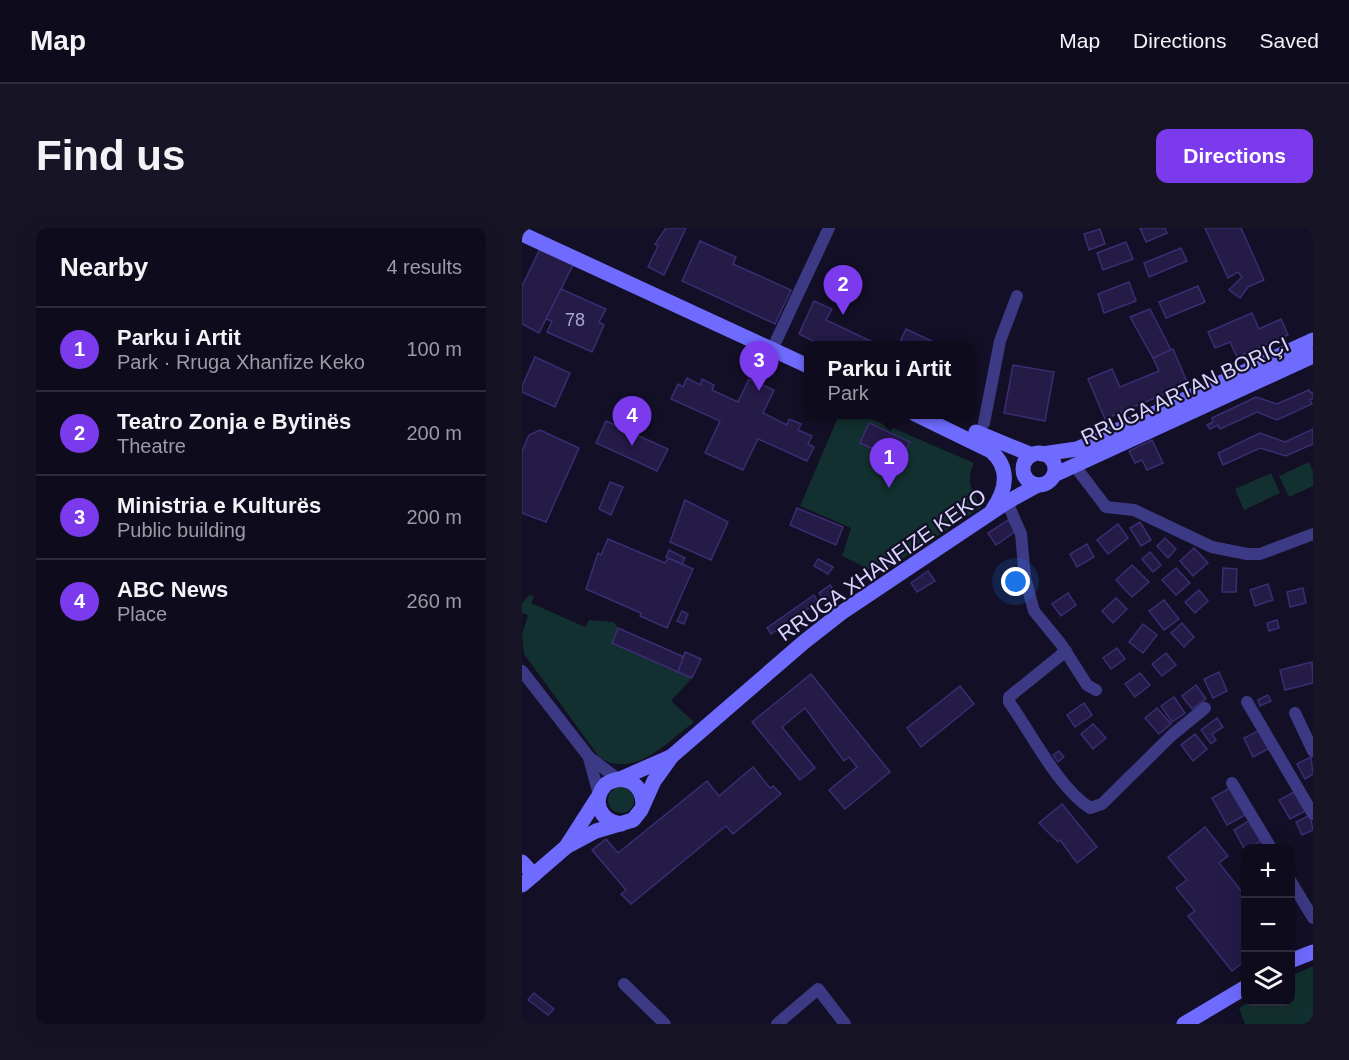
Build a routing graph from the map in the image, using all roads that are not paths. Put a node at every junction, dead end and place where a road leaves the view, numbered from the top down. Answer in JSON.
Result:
{"nodes":[{"id":1,"x":533,"y":228,"type":"edge"},
{"id":2,"x":829,"y":228,"type":"edge"},
{"id":3,"x":522,"y":234,"type":"edge"},
{"id":4,"x":1017,"y":296,"type":"dead end"},
{"id":5,"x":1313,"y":340,"type":"edge"},
{"id":6,"x":776,"y":341,"type":"junction"},
{"id":7,"x":804,"y":353,"type":"edge"},
{"id":8,"x":1313,"y":356,"type":"edge"},
{"id":9,"x":804,"y":364,"type":"edge"},
{"id":10,"x":926,"y":419,"type":"edge"},
{"id":11,"x":948,"y":419,"type":"edge"},
{"id":12,"x":984,"y":423,"type":"dead end"},
{"id":13,"x":992,"y":450,"type":"junction"},
{"id":14,"x":1031,"y":462,"type":"junction"},
{"id":15,"x":1074,"y":465,"type":"junction"},
{"id":16,"x":1054,"y":475,"type":"junction"},
{"id":17,"x":1038,"y":485,"type":"junction"},
{"id":18,"x":1007,"y":502,"type":"junction"},
{"id":19,"x":990,"y":514,"type":"junction"},
{"id":20,"x":1313,"y":534,"type":"edge"},
{"id":21,"x":1066,"y":651,"type":"junction"},
{"id":22,"x":522,"y":671,"type":"edge"},
{"id":23,"x":1096,"y":690,"type":"dead end"},
{"id":24,"x":1247,"y":702,"type":"dead end"},
{"id":25,"x":1205,"y":708,"type":"dead end"},
{"id":26,"x":1295,"y":713,"type":"dead end"},
{"id":27,"x":1313,"y":751,"type":"edge"},
{"id":28,"x":672,"y":756,"type":"junction"},
{"id":29,"x":589,"y":757,"type":"junction"},
{"id":30,"x":619,"y":779,"type":"junction"},
{"id":31,"x":1232,"y":783,"type":"dead end"},
{"id":32,"x":598,"y":796,"type":"junction"},
{"id":33,"x":643,"y":804,"type":"junction"},
{"id":34,"x":1313,"y":814,"type":"edge"},
{"id":35,"x":621,"y":824,"type":"junction"},
{"id":36,"x":1268,"y":844,"type":"edge"},
{"id":37,"x":566,"y":847,"type":"junction"},
{"id":38,"x":522,"y":862,"type":"edge"},
{"id":39,"x":528,"y":880,"type":"edge"},
{"id":40,"x":1295,"y":888,"type":"edge"},
{"id":41,"x":1313,"y":918,"type":"edge"},
{"id":42,"x":1313,"y":952,"type":"edge"},
{"id":43,"x":1295,"y":959,"type":"edge"},
{"id":44,"x":624,"y":984,"type":"dead end"},
{"id":45,"x":1241,"y":989,"type":"edge"},
{"id":46,"x":665,"y":1024,"type":"edge"},
{"id":47,"x":777,"y":1024,"type":"edge"},
{"id":48,"x":845,"y":1024,"type":"edge"},
{"id":49,"x":1184,"y":1024,"type":"edge"}],
"edges":[{"from":1,"to":6,"type":"main road"},
{"from":2,"to":6,"type":"street"},
{"from":3,"to":9,"type":"main road"},
{"from":4,"to":12,"type":"street"},
{"from":5,"to":14,"type":"main road","name":"RRUGA ARTAN BORIÇI"},
{"from":6,"to":7,"type":"main road"},
{"from":8,"to":15,"type":"main road","name":"RRUGA ARTAN BORIÇI"},
{"from":10,"to":13,"type":"main road"},
{"from":11,"to":14,"type":"main road"},
{"from":13,"to":14,"type":"main road"},
{"from":13,"to":19,"type":"main road"},
{"from":14,"to":16,"type":"main road"},
{"from":14,"to":17,"type":"main road"},
{"from":14,"to":18,"type":"main road"},
{"from":15,"to":16,"type":"main road","name":"RRUGA ARTAN BORIÇI"},
{"from":15,"to":20,"type":"street"},
{"from":16,"to":17,"type":"main road","name":"RRUGA ARTAN BORIÇI"},
{"from":17,"to":18,"type":"main road","name":"RRUGA XHANFIZE KEKO"},
{"from":18,"to":19,"type":"main road","name":"RRUGA XHANFIZE KEKO"},
{"from":18,"to":21,"type":"street"},
{"from":19,"to":28,"type":"main road","name":"RRUGA XHANFIZE KEKO"},
{"from":21,"to":23,"type":"street"},
{"from":21,"to":25,"type":"street"},
{"from":22,"to":29,"type":"street"},
{"from":24,"to":34,"type":"street"},
{"from":26,"to":27,"type":"street"},
{"from":28,"to":30,"type":"main road","name":"RRUGA XHANFIZE KEKO"},
{"from":28,"to":33,"type":"main road","name":"RRUGA XHANFIZE KEKO"},
{"from":29,"to":30,"type":"street"},
{"from":29,"to":32,"type":"street"},
{"from":30,"to":32,"type":"main road"},
{"from":30,"to":33,"type":"main road"},
{"from":31,"to":36,"type":"street"},
{"from":32,"to":35,"type":"main road"},
{"from":32,"to":37,"type":"main road"},
{"from":33,"to":35,"type":"main road"},
{"from":35,"to":37,"type":"main road"},
{"from":37,"to":39,"type":"main road"},
{"from":38,"to":39,"type":"main road"},
{"from":40,"to":41,"type":"street"},
{"from":42,"to":43,"type":"main road"},
{"from":44,"to":46,"type":"street"},
{"from":45,"to":49,"type":"main road"},
{"from":47,"to":48,"type":"street"}]}
